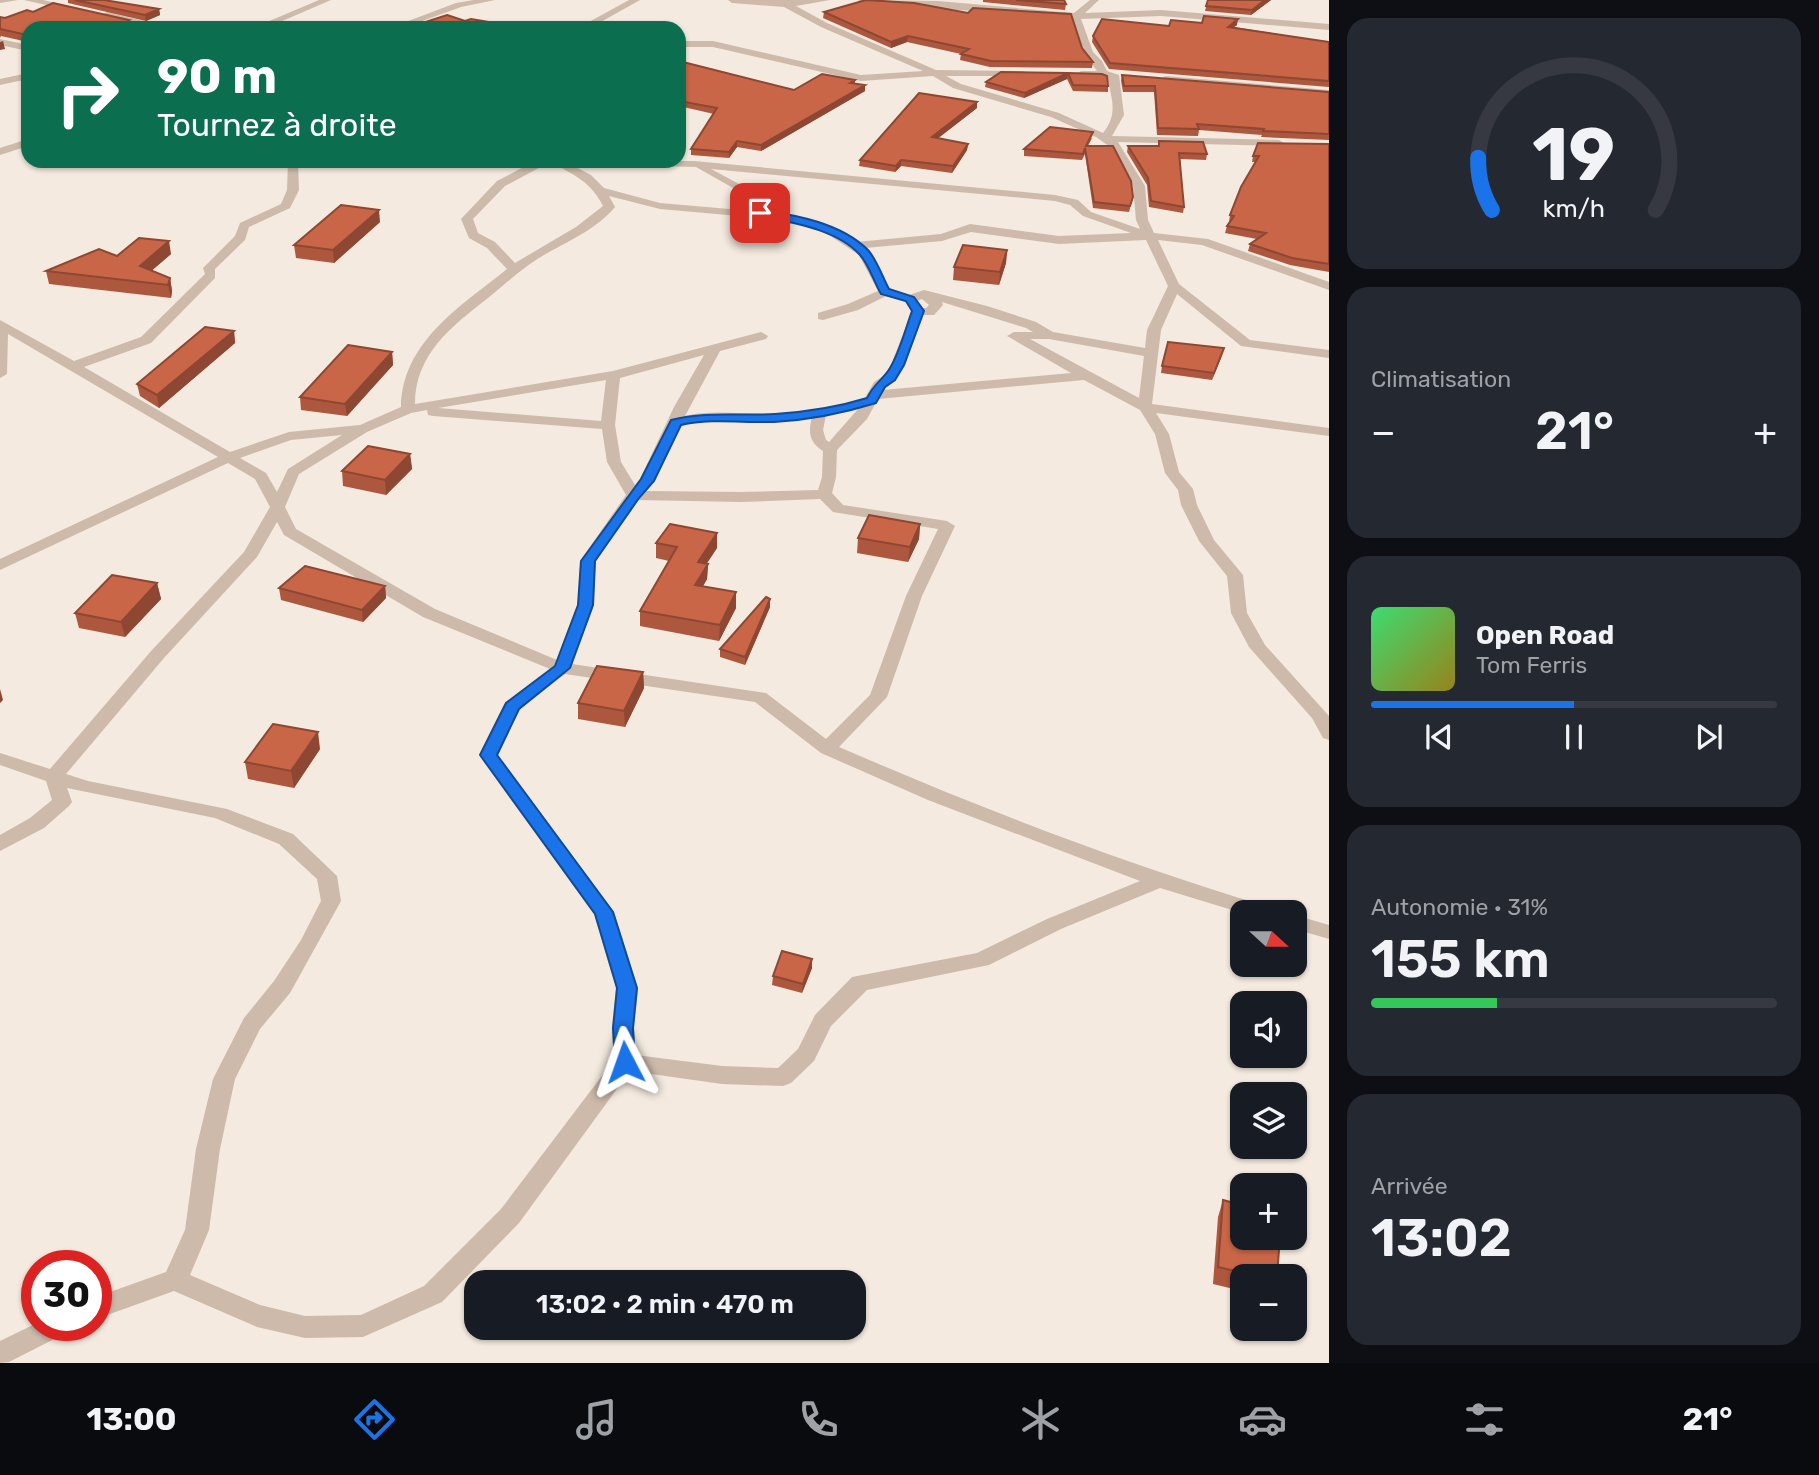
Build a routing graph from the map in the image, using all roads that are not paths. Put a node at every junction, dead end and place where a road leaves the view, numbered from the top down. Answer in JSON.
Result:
{"nodes":[{"id":1,"x":0,"y":0,"type":"edge"},
{"id":2,"x":14,"y":0,"type":"edge"},
{"id":3,"x":28,"y":0,"type":"edge"},
{"id":4,"x":327,"y":0,"type":"edge"},
{"id":5,"x":491,"y":0,"type":"edge"},
{"id":6,"x":636,"y":0,"type":"edge"},
{"id":7,"x":732,"y":0,"type":"edge"},
{"id":8,"x":826,"y":0,"type":"edge"},
{"id":9,"x":862,"y":0,"type":"edge"},
{"id":10,"x":1095,"y":0,"type":"edge"},
{"id":11,"x":786,"y":4,"type":"junction"},
{"id":12,"x":89,"y":11,"type":"edge"},
{"id":13,"x":101,"y":14,"type":"edge"},
{"id":14,"x":1076,"y":16,"type":"junction"},
{"id":15,"x":131,"y":21,"type":"edge"},
{"id":16,"x":275,"y":21,"type":"edge"},
{"id":17,"x":414,"y":21,"type":"edge"},
{"id":18,"x":596,"y":21,"type":"edge"},
{"id":19,"x":1329,"y":27,"type":"edge"},
{"id":20,"x":0,"y":42,"type":"edge"},
{"id":21,"x":686,"y":44,"type":"edge"},
{"id":22,"x":21,"y":46,"type":"edge"},
{"id":23,"x":937,"y":73,"type":"junction"},
{"id":24,"x":1039,"y":73,"type":"edge"},
{"id":25,"x":1065,"y":74,"type":"edge"},
{"id":26,"x":1104,"y":74,"type":"junction"},
{"id":27,"x":1130,"y":76,"type":"edge"},
{"id":28,"x":21,"y":78,"type":"edge"},
{"id":29,"x":1154,"y":78,"type":"edge"},
{"id":30,"x":0,"y":82,"type":"edge"},
{"id":31,"x":1329,"y":93,"type":"edge"},
{"id":32,"x":1104,"y":139,"type":"junction"},
{"id":33,"x":21,"y":144,"type":"edge"},
{"id":34,"x":1289,"y":144,"type":"edge"},
{"id":35,"x":0,"y":152,"type":"edge"},
{"id":36,"x":686,"y":160,"type":"edge"},
{"id":37,"x":686,"y":164,"type":"edge"},
{"id":38,"x":694,"y":164,"type":"junction"},
{"id":39,"x":293,"y":168,"type":"edge"},
{"id":40,"x":526,"y":168,"type":"edge"},
{"id":41,"x":572,"y":168,"type":"edge"},
{"id":42,"x":603,"y":191,"type":"junction"},
{"id":43,"x":796,"y":218,"type":"junction"},
{"id":44,"x":1150,"y":236,"type":"junction"},
{"id":45,"x":853,"y":246,"type":"junction"},
{"id":46,"x":514,"y":270,"type":"junction"},
{"id":47,"x":1174,"y":286,"type":"junction"},
{"id":48,"x":1329,"y":286,"type":"edge"},
{"id":49,"x":885,"y":292,"type":"junction"},
{"id":50,"x":924,"y":294,"type":"junction"},
{"id":51,"x":914,"y":305,"type":"junction"},
{"id":52,"x":822,"y":316,"type":"dead end"},
{"id":53,"x":1,"y":324,"type":"edge"},
{"id":54,"x":1049,"y":335,"type":"junction"},
{"id":55,"x":761,"y":336,"type":"dead end"},
{"id":56,"x":715,"y":348,"type":"junction"},
{"id":57,"x":1152,"y":353,"type":"junction"},
{"id":58,"x":1329,"y":354,"type":"edge"},
{"id":59,"x":75,"y":366,"type":"junction"},
{"id":60,"x":0,"y":374,"type":"edge"},
{"id":61,"x":614,"y":375,"type":"junction"},
{"id":62,"x":1089,"y":375,"type":"junction"},
{"id":63,"x":873,"y":398,"type":"junction"},
{"id":64,"x":1145,"y":407,"type":"junction"},
{"id":65,"x":408,"y":409,"type":"junction"},
{"id":66,"x":821,"y":412,"type":"junction"},
{"id":67,"x":782,"y":416,"type":"junction"},
{"id":68,"x":676,"y":423,"type":"junction"},
{"id":69,"x":608,"y":425,"type":"junction"},
{"id":70,"x":362,"y":429,"type":"junction"},
{"id":71,"x":816,"y":430,"type":"junction"},
{"id":72,"x":1329,"y":432,"type":"edge"},
{"id":73,"x":830,"y":449,"type":"junction"},
{"id":74,"x":229,"y":457,"type":"junction"},
{"id":75,"x":824,"y":494,"type":"junction"},
{"id":76,"x":634,"y":495,"type":"junction"},
{"id":77,"x":277,"y":508,"type":"junction"},
{"id":78,"x":0,"y":565,"type":"edge"},
{"id":79,"x":562,"y":668,"type":"junction"},
{"id":80,"x":1329,"y":734,"type":"edge"},
{"id":81,"x":827,"y":749,"type":"junction"},
{"id":82,"x":0,"y":760,"type":"edge"},
{"id":83,"x":55,"y":778,"type":"junction"},
{"id":84,"x":0,"y":844,"type":"edge"},
{"id":85,"x":1159,"y":881,"type":"junction"},
{"id":86,"x":1230,"y":902,"type":"edge"},
{"id":87,"x":1307,"y":926,"type":"edge"},
{"id":88,"x":1329,"y":932,"type":"edge"},
{"id":89,"x":625,"y":1062,"type":"junction"},
{"id":90,"x":176,"y":1280,"type":"junction"},
{"id":91,"x":112,"y":1302,"type":"edge"},
{"id":92,"x":26,"y":1341,"type":"edge"},
{"id":93,"x":0,"y":1354,"type":"edge"}],
"edges":[{"from":1,"to":2,"type":"street"},
{"from":3,"to":12,"type":"street"},
{"from":4,"to":16,"type":"street"},
{"from":5,"to":17,"type":"street"},
{"from":6,"to":18,"type":"street"},
{"from":7,"to":11,"type":"street"},
{"from":8,"to":11,"type":"street"},
{"from":9,"to":14,"type":"street"},
{"from":10,"to":14,"type":"street"},
{"from":11,"to":23,"type":"street"},
{"from":13,"to":15,"type":"street"},
{"from":14,"to":19,"type":"street"},
{"from":14,"to":26,"type":"street"},
{"from":20,"to":22,"type":"street"},
{"from":21,"to":23,"type":"street"},
{"from":23,"to":24,"type":"street"},
{"from":23,"to":32,"type":"street"},
{"from":25,"to":26,"type":"street"},
{"from":26,"to":27,"type":"street"},
{"from":26,"to":32,"type":"street"},
{"from":28,"to":30,"type":"street"},
{"from":29,"to":31,"type":"street"},
{"from":32,"to":34,"type":"street"},
{"from":32,"to":44,"type":"street"},
{"from":33,"to":35,"type":"street"},
{"from":36,"to":38,"type":"street"},
{"from":37,"to":38,"type":"street"},
{"from":38,"to":43,"type":"street"},
{"from":38,"to":44,"type":"street"},
{"from":39,"to":59,"type":"street"},
{"from":40,"to":46,"type":"street"},
{"from":41,"to":42,"type":"street"},
{"from":42,"to":43,"type":"street"},
{"from":42,"to":46,"type":"street"},
{"from":43,"to":45,"type":"street"},
{"from":44,"to":45,"type":"street"},
{"from":44,"to":47,"type":"street"},
{"from":44,"to":48,"type":"street"},
{"from":45,"to":49,"type":"street"},
{"from":46,"to":65,"type":"street"},
{"from":47,"to":57,"type":"street"},
{"from":47,"to":58,"type":"street"},
{"from":49,"to":51,"type":"street"},
{"from":49,"to":52,"type":"street"},
{"from":50,"to":51,"type":"street"},
{"from":50,"to":51,"type":"street"},
{"from":50,"to":54,"type":"street"},
{"from":51,"to":63,"type":"street"},
{"from":53,"to":59,"type":"street"},
{"from":53,"to":60,"type":"street"},
{"from":54,"to":57,"type":"street"},
{"from":54,"to":62,"type":"street"},
{"from":55,"to":56,"type":"street"},
{"from":56,"to":61,"type":"street"},
{"from":56,"to":68,"type":"street"},
{"from":57,"to":64,"type":"street"},
{"from":59,"to":74,"type":"street"},
{"from":61,"to":65,"type":"street"},
{"from":61,"to":69,"type":"street"},
{"from":62,"to":63,"type":"street"},
{"from":62,"to":64,"type":"street"},
{"from":63,"to":66,"type":"street"},
{"from":63,"to":73,"type":"street"},
{"from":64,"to":72,"type":"street"},
{"from":64,"to":80,"type":"street"},
{"from":65,"to":69,"type":"street"},
{"from":65,"to":70,"type":"street"},
{"from":66,"to":67,"type":"street"},
{"from":66,"to":71,"type":"street"},
{"from":67,"to":68,"type":"street"},
{"from":67,"to":71,"type":"street"},
{"from":68,"to":76,"type":"street"},
{"from":69,"to":76,"type":"street"},
{"from":70,"to":74,"type":"street"},
{"from":70,"to":77,"type":"street"},
{"from":71,"to":73,"type":"street"},
{"from":73,"to":75,"type":"street"},
{"from":74,"to":77,"type":"street"},
{"from":74,"to":78,"type":"street"},
{"from":75,"to":76,"type":"street"},
{"from":75,"to":81,"type":"street"},
{"from":76,"to":79,"type":"street"},
{"from":77,"to":79,"type":"street"},
{"from":77,"to":83,"type":"street"},
{"from":79,"to":81,"type":"street"},
{"from":79,"to":89,"type":"street"},
{"from":81,"to":85,"type":"street"},
{"from":82,"to":83,"type":"street"},
{"from":83,"to":84,"type":"street"},
{"from":83,"to":90,"type":"street"},
{"from":85,"to":86,"type":"street"},
{"from":85,"to":89,"type":"street"},
{"from":87,"to":88,"type":"street"},
{"from":89,"to":90,"type":"street"},
{"from":90,"to":91,"type":"street"},
{"from":92,"to":93,"type":"street"}]}
